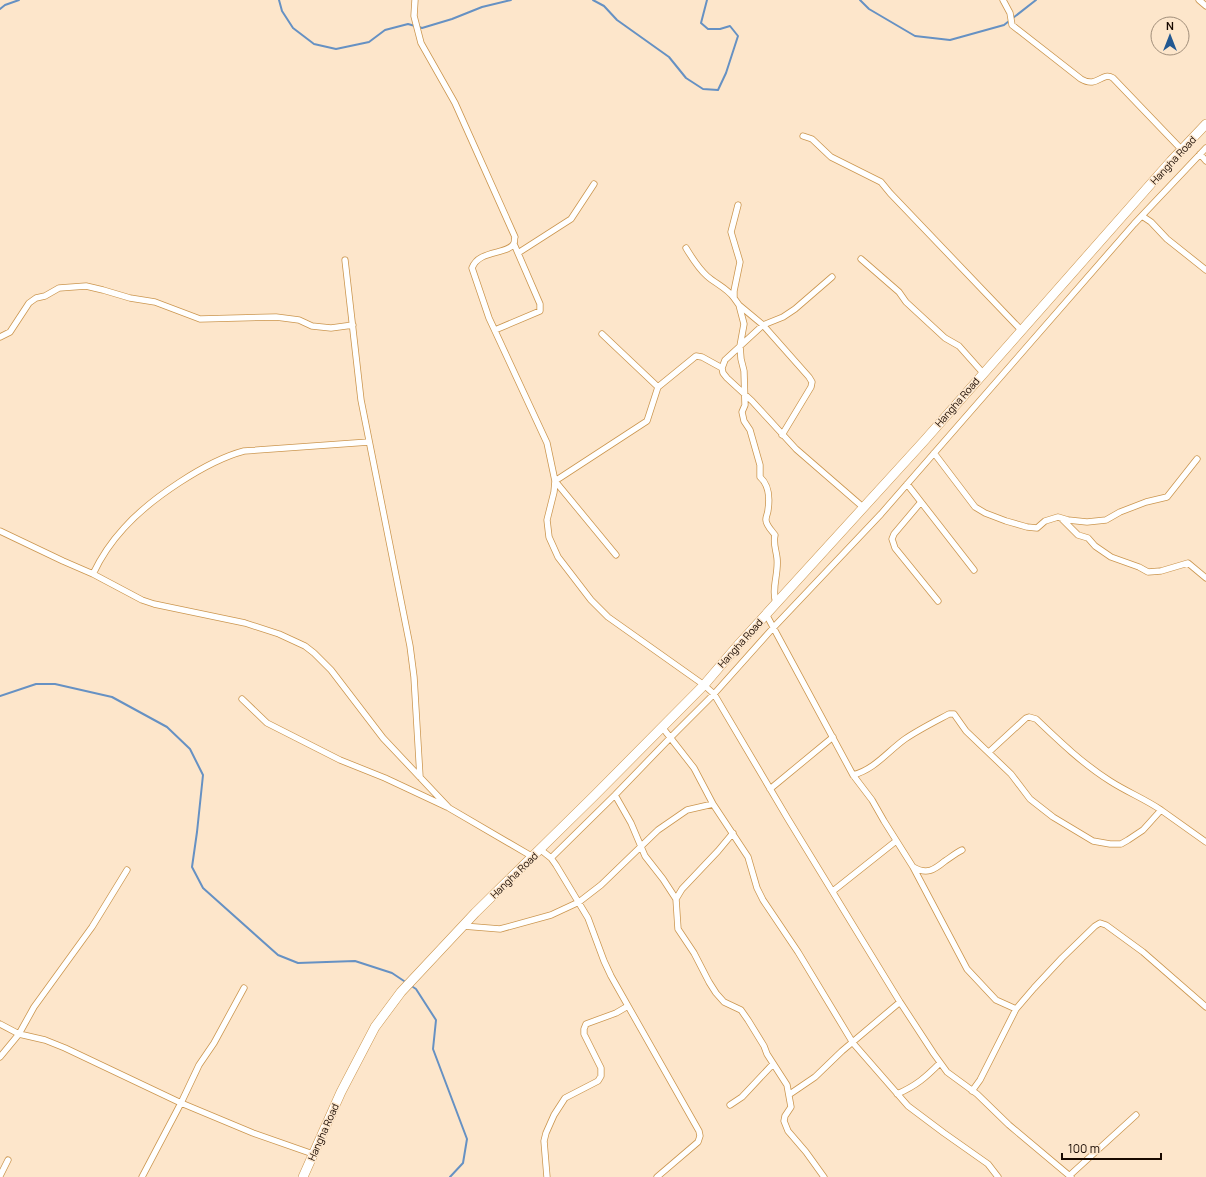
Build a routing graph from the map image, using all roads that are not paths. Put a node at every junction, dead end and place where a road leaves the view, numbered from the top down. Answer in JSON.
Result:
{"nodes":[{"id":1,"x":415,"y":0,"type":"edge"},
{"id":2,"x":1003,"y":0,"type":"edge"},
{"id":3,"x":1199,"y":0,"type":"edge"},
{"id":4,"x":1206,"y":6,"type":"edge"},
{"id":5,"x":1206,"y":124,"type":"edge"},
{"id":6,"x":803,"y":136,"type":"dead end"},
{"id":7,"x":1206,"y":148,"type":"edge"},
{"id":8,"x":1182,"y":150,"type":"junction"},
{"id":9,"x":1200,"y":154,"type":"junction"},
{"id":10,"x":1206,"y":161,"type":"edge"},
{"id":11,"x":594,"y":184,"type":"dead end"},
{"id":12,"x":738,"y":205,"type":"dead end"},
{"id":13,"x":1142,"y":216,"type":"junction"},
{"id":14,"x":514,"y":244,"type":"junction"},
{"id":15,"x":686,"y":248,"type":"dead end"},
{"id":16,"x":518,"y":253,"type":"junction"},
{"id":17,"x":861,"y":259,"type":"dead end"},
{"id":18,"x":345,"y":260,"type":"dead end"},
{"id":19,"x":1206,"y":270,"type":"edge"},
{"id":20,"x":832,"y":277,"type":"dead end"},
{"id":21,"x":734,"y":298,"type":"junction"},
{"id":22,"x":739,"y":305,"type":"junction"},
{"id":23,"x":353,"y":325,"type":"junction"},
{"id":24,"x":763,"y":325,"type":"junction"},
{"id":25,"x":495,"y":330,"type":"junction"},
{"id":26,"x":1021,"y":330,"type":"junction"},
{"id":27,"x":602,"y":334,"type":"dead end"},
{"id":28,"x":0,"y":337,"type":"edge"},
{"id":29,"x":740,"y":346,"type":"junction"},
{"id":30,"x":722,"y":368,"type":"junction"},
{"id":31,"x":983,"y":373,"type":"junction"},
{"id":32,"x":658,"y":387,"type":"junction"},
{"id":33,"x":744,"y":393,"type":"junction"},
{"id":34,"x":782,"y":435,"type":"junction"},
{"id":35,"x":369,"y":442,"type":"junction"},
{"id":36,"x":934,"y":453,"type":"junction"},
{"id":37,"x":1197,"y":459,"type":"dead end"},
{"id":38,"x":555,"y":481,"type":"junction"},
{"id":39,"x":907,"y":484,"type":"junction"},
{"id":40,"x":921,"y":502,"type":"junction"},
{"id":41,"x":864,"y":508,"type":"junction"},
{"id":42,"x":1060,"y":518,"type":"junction"},
{"id":43,"x":0,"y":531,"type":"edge"},
{"id":44,"x":616,"y":555,"type":"dead end"},
{"id":45,"x":974,"y":570,"type":"dead end"},
{"id":46,"x":93,"y":574,"type":"junction"},
{"id":47,"x":1206,"y":578,"type":"edge"},
{"id":48,"x":938,"y":601,"type":"dead end"},
{"id":49,"x":776,"y":603,"type":"junction"},
{"id":50,"x":766,"y":614,"type":"junction"},
{"id":51,"x":773,"y":628,"type":"junction"},
{"id":52,"x":704,"y":685,"type":"junction"},
{"id":53,"x":714,"y":694,"type":"junction"},
{"id":54,"x":242,"y":699,"type":"dead end"},
{"id":55,"x":662,"y":726,"type":"junction"},
{"id":56,"x":671,"y":737,"type":"junction"},
{"id":57,"x":833,"y":737,"type":"junction"},
{"id":58,"x":989,"y":752,"type":"junction"},
{"id":59,"x":853,"y":775,"type":"junction"},
{"id":60,"x":420,"y":777,"type":"junction"},
{"id":61,"x":770,"y":789,"type":"junction"},
{"id":62,"x":615,"y":796,"type":"junction"},
{"id":63,"x":713,"y":804,"type":"junction"},
{"id":64,"x":449,"y":808,"type":"junction"},
{"id":65,"x":1162,"y":810,"type":"junction"},
{"id":66,"x":733,"y":833,"type":"junction"},
{"id":67,"x":896,"y":841,"type":"junction"},
{"id":68,"x":1206,"y":842,"type":"edge"},
{"id":69,"x":641,"y":846,"type":"junction"},
{"id":70,"x":540,"y":850,"type":"junction"},
{"id":71,"x":962,"y":850,"type":"dead end"},
{"id":72,"x":533,"y":857,"type":"junction"},
{"id":73,"x":551,"y":858,"type":"junction"},
{"id":74,"x":913,"y":866,"type":"junction"},
{"id":75,"x":127,"y":870,"type":"dead end"},
{"id":76,"x":833,"y":891,"type":"junction"},
{"id":77,"x":676,"y":899,"type":"junction"},
{"id":78,"x":579,"y":902,"type":"junction"},
{"id":79,"x":463,"y":926,"type":"junction"},
{"id":80,"x":244,"y":988,"type":"dead end"},
{"id":81,"x":900,"y":1002,"type":"junction"},
{"id":82,"x":628,"y":1006,"type":"junction"},
{"id":83,"x":1206,"y":1007,"type":"edge"},
{"id":84,"x":1016,"y":1009,"type":"junction"},
{"id":85,"x":0,"y":1024,"type":"edge"},
{"id":86,"x":19,"y":1034,"type":"junction"},
{"id":87,"x":853,"y":1043,"type":"junction"},
{"id":88,"x":0,"y":1058,"type":"edge"},
{"id":89,"x":940,"y":1063,"type":"junction"},
{"id":90,"x":773,"y":1064,"type":"junction"},
{"id":91,"x":972,"y":1091,"type":"junction"},
{"id":92,"x":790,"y":1094,"type":"junction"},
{"id":93,"x":897,"y":1094,"type":"junction"},
{"id":94,"x":181,"y":1104,"type":"junction"},
{"id":95,"x":730,"y":1105,"type":"dead end"},
{"id":96,"x":1136,"y":1115,"type":"dead end"},
{"id":97,"x":313,"y":1154,"type":"junction"},
{"id":98,"x":8,"y":1160,"type":"dead end"},
{"id":99,"x":0,"y":1176,"type":"edge"},
{"id":100,"x":1070,"y":1176,"type":"edge"},
{"id":101,"x":142,"y":1177,"type":"edge"},
{"id":102,"x":303,"y":1177,"type":"edge"},
{"id":103,"x":547,"y":1177,"type":"edge"},
{"id":104,"x":656,"y":1177,"type":"edge"},
{"id":105,"x":824,"y":1177,"type":"edge"},
{"id":106,"x":998,"y":1177,"type":"edge"}],
"edges":[{"from":1,"to":14,"type":"street"},
{"from":2,"to":8,"type":"street"},
{"from":3,"to":4,"type":"street"},
{"from":5,"to":8,"type":"highway","name":"Hangha Road"},
{"from":6,"to":26,"type":"street"},
{"from":7,"to":9,"type":"street"},
{"from":8,"to":26,"type":"highway","name":"Hangha Road"},
{"from":9,"to":10,"type":"street"},
{"from":9,"to":13,"type":"street"},
{"from":11,"to":16,"type":"street"},
{"from":12,"to":21,"type":"street"},
{"from":13,"to":19,"type":"street"},
{"from":13,"to":36,"type":"street"},
{"from":14,"to":16,"type":"street"},
{"from":14,"to":25,"type":"street"},
{"from":15,"to":21,"type":"street"},
{"from":16,"to":25,"type":"street"},
{"from":17,"to":31,"type":"street"},
{"from":18,"to":23,"type":"street"},
{"from":20,"to":24,"type":"street"},
{"from":21,"to":22,"type":"street"},
{"from":22,"to":24,"type":"street"},
{"from":22,"to":29,"type":"street"},
{"from":23,"to":28,"type":"street"},
{"from":23,"to":35,"type":"street"},
{"from":24,"to":29,"type":"street"},
{"from":24,"to":34,"type":"street"},
{"from":25,"to":38,"type":"street"},
{"from":26,"to":31,"type":"highway","name":"Hangha Road"},
{"from":27,"to":32,"type":"street"},
{"from":29,"to":30,"type":"street"},
{"from":29,"to":33,"type":"street"},
{"from":30,"to":32,"type":"street"},
{"from":30,"to":33,"type":"street"},
{"from":31,"to":41,"type":"highway","name":"Hangha Road"},
{"from":32,"to":38,"type":"street"},
{"from":33,"to":34,"type":"street"},
{"from":33,"to":49,"type":"street"},
{"from":34,"to":41,"type":"street"},
{"from":35,"to":46,"type":"street"},
{"from":35,"to":60,"type":"street"},
{"from":36,"to":39,"type":"street"},
{"from":36,"to":42,"type":"street"},
{"from":37,"to":42,"type":"street"},
{"from":38,"to":44,"type":"street"},
{"from":38,"to":52,"type":"street"},
{"from":39,"to":40,"type":"street"},
{"from":39,"to":51,"type":"street"},
{"from":40,"to":45,"type":"street"},
{"from":40,"to":48,"type":"street"},
{"from":41,"to":49,"type":"highway","name":"Hangha Road"},
{"from":42,"to":47,"type":"street"},
{"from":43,"to":46,"type":"street"},
{"from":46,"to":60,"type":"street"},
{"from":49,"to":50,"type":"highway","name":"Hangha Road"},
{"from":50,"to":51,"type":"street"},
{"from":50,"to":52,"type":"highway","name":"Hangha Road"},
{"from":51,"to":53,"type":"street"},
{"from":51,"to":57,"type":"street"},
{"from":52,"to":53,"type":"street"},
{"from":52,"to":55,"type":"highway","name":"Hangha Road"},
{"from":53,"to":56,"type":"street"},
{"from":53,"to":61,"type":"street"},
{"from":54,"to":64,"type":"street"},
{"from":55,"to":56,"type":"street"},
{"from":55,"to":70,"type":"highway","name":"Hangha Road"},
{"from":56,"to":62,"type":"street"},
{"from":56,"to":63,"type":"street"},
{"from":57,"to":59,"type":"street"},
{"from":57,"to":61,"type":"street"},
{"from":58,"to":59,"type":"street"},
{"from":58,"to":65,"type":"street"},
{"from":58,"to":65,"type":"street"},
{"from":59,"to":67,"type":"street"},
{"from":60,"to":64,"type":"street"},
{"from":61,"to":76,"type":"street"},
{"from":62,"to":69,"type":"street"},
{"from":62,"to":73,"type":"street"},
{"from":63,"to":66,"type":"street"},
{"from":63,"to":69,"type":"street"},
{"from":64,"to":72,"type":"street"},
{"from":65,"to":68,"type":"street"},
{"from":66,"to":77,"type":"street"},
{"from":66,"to":87,"type":"street"},
{"from":67,"to":74,"type":"street"},
{"from":67,"to":76,"type":"street"},
{"from":69,"to":77,"type":"street"},
{"from":69,"to":78,"type":"street"},
{"from":70,"to":72,"type":"highway","name":"Hangha Road"},
{"from":70,"to":73,"type":"street"},
{"from":71,"to":74,"type":"street"},
{"from":72,"to":79,"type":"highway","name":"Hangha Road"},
{"from":73,"to":78,"type":"street"},
{"from":74,"to":84,"type":"street"},
{"from":75,"to":86,"type":"street"},
{"from":76,"to":81,"type":"street"},
{"from":77,"to":90,"type":"street"},
{"from":78,"to":79,"type":"street"},
{"from":78,"to":82,"type":"street"},
{"from":79,"to":97,"type":"highway","name":"Hangha Road"},
{"from":80,"to":94,"type":"street"},
{"from":81,"to":87,"type":"street"},
{"from":81,"to":89,"type":"street"},
{"from":82,"to":103,"type":"street"},
{"from":82,"to":104,"type":"street"},
{"from":83,"to":84,"type":"street"},
{"from":84,"to":91,"type":"street"},
{"from":85,"to":86,"type":"street"},
{"from":86,"to":88,"type":"street"},
{"from":86,"to":94,"type":"street"},
{"from":87,"to":92,"type":"street"},
{"from":87,"to":93,"type":"street"},
{"from":89,"to":91,"type":"street"},
{"from":89,"to":93,"type":"street"},
{"from":90,"to":92,"type":"street"},
{"from":90,"to":95,"type":"street"},
{"from":91,"to":100,"type":"street"},
{"from":92,"to":105,"type":"street"},
{"from":93,"to":106,"type":"street"},
{"from":94,"to":97,"type":"street"},
{"from":94,"to":101,"type":"street"},
{"from":96,"to":100,"type":"street"},
{"from":97,"to":102,"type":"highway","name":"Hangha Road"},
{"from":98,"to":99,"type":"street"}]}
